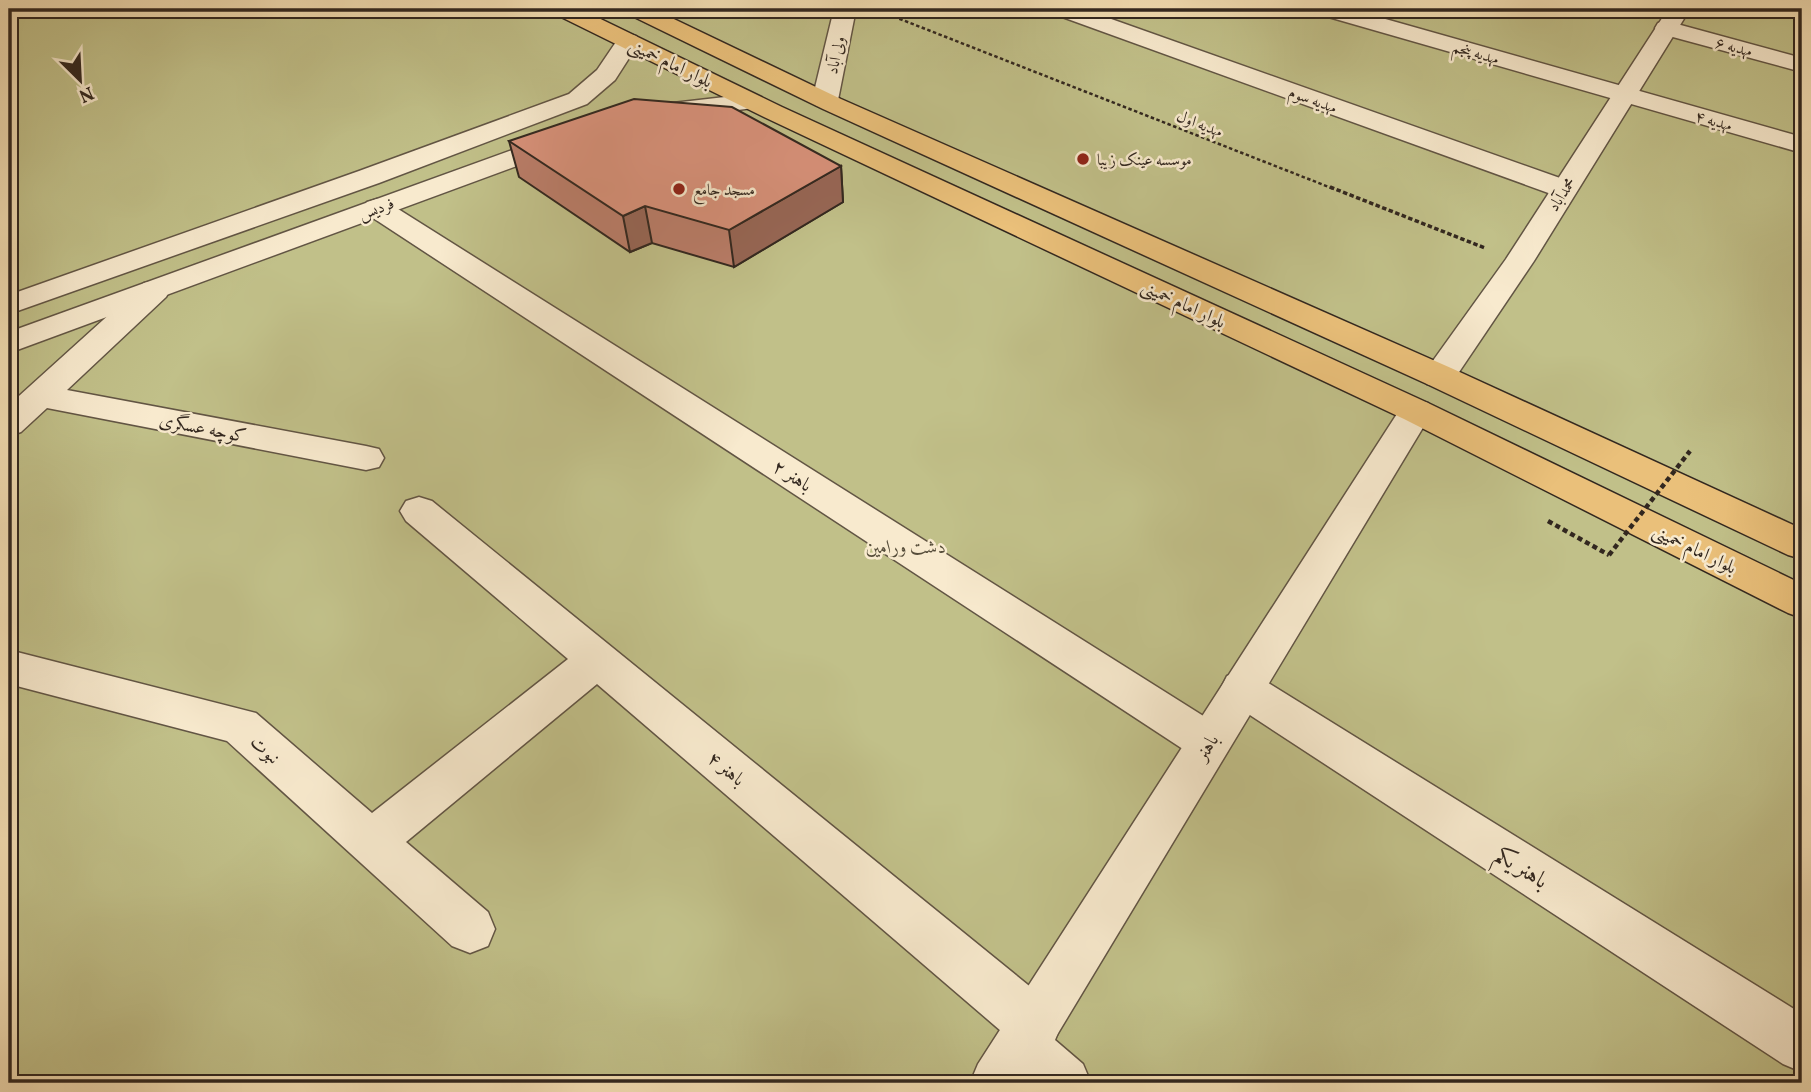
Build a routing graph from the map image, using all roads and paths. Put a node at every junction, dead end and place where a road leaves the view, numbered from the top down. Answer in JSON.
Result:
{"nodes":[{"id":1,"x":563,"y":9,"type":"edge"},
{"id":2,"x":636,"y":9,"type":"edge"},
{"id":3,"x":845,"y":9,"type":"edge"},
{"id":4,"x":873,"y":9,"type":"edge"},
{"id":5,"x":1062,"y":9,"type":"edge"},
{"id":6,"x":1326,"y":9,"type":"edge"},
{"id":7,"x":1673,"y":18,"type":"edge"},
{"id":8,"x":628,"y":41,"type":"junction"},
{"id":9,"x":1802,"y":65,"type":"edge"},
{"id":10,"x":1626,"y":95,"type":"junction"},
{"id":11,"x":578,"y":99,"type":"junction"},
{"id":12,"x":825,"y":100,"type":"junction"},
{"id":13,"x":751,"y":102,"type":"junction"},
{"id":14,"x":587,"y":131,"type":"edge"},
{"id":15,"x":1802,"y":145,"type":"edge"},
{"id":16,"x":1564,"y":189,"type":"junction"},
{"id":17,"x":377,"y":208,"type":"junction"},
{"id":18,"x":134,"y":260,"type":"junction"},
{"id":19,"x":1519,"y":261,"type":"junction"},
{"id":20,"x":155,"y":290,"type":"junction"},
{"id":21,"x":9,"y":305,"type":"edge"},
{"id":22,"x":9,"y":343,"type":"edge"},
{"id":23,"x":1428,"y":394,"type":"junction"},
{"id":24,"x":19,"y":410,"type":"edge"},
{"id":25,"x":1690,"y":451,"type":"dead end"},
{"id":26,"x":366,"y":458,"type":"dead end"},
{"id":27,"x":419,"y":511,"type":"dead end"},
{"id":28,"x":1546,"y":520,"type":"dead end"},
{"id":29,"x":1802,"y":545,"type":"edge"},
{"id":30,"x":1802,"y":601,"type":"edge"},
{"id":31,"x":597,"y":660,"type":"junction"},
{"id":32,"x":9,"y":667,"type":"edge"},
{"id":33,"x":1242,"y":688,"type":"junction"},
{"id":34,"x":1208,"y":742,"type":"junction"},
{"id":35,"x":372,"y":842,"type":"junction"},
{"id":36,"x":470,"y":929,"type":"dead end"},
{"id":37,"x":1802,"y":1045,"type":"edge"},
{"id":38,"x":1018,"y":1051,"type":"edge"},
{"id":39,"x":1063,"y":1083,"type":"edge"}],
"edges":[{"from":1,"to":8,"type":"main road","name":"بلوار امام خمینی"},
{"from":2,"to":12,"type":"main road","name":"بلوار امام خمینی"},
{"from":3,"to":12,"type":"street","name":"ولی آباد"},
{"from":4,"to":19,"type":"path","name":"مهدیه اول"},
{"from":5,"to":16,"type":"street","name":"مهدیه سوم"},
{"from":6,"to":10,"type":"street","name":"مهدیه پنجم"},
{"from":7,"to":9,"type":"street","name":"مهدیه ۶"},
{"from":7,"to":10,"type":"street","name":"محمدآباد"},
{"from":8,"to":11,"type":"street","name":"فردیس"},
{"from":8,"to":13,"type":"main road","name":"بلوار امام خمینی"},
{"from":10,"to":15,"type":"street","name":"مهدیه ۴"},
{"from":10,"to":16,"type":"street","name":"محمدآباد"},
{"from":11,"to":13,"type":"street"},
{"from":11,"to":18,"type":"street","name":"فردیس"},
{"from":12,"to":23,"type":"main road","name":"بلوار امام خمینی"},
{"from":13,"to":23,"type":"main road","name":"بلوار امام خمینی"},
{"from":14,"to":17,"type":"street","name":"فردیس"},
{"from":16,"to":19,"type":"street","name":"محمدآباد"},
{"from":17,"to":20,"type":"street","name":"فردیس"},
{"from":17,"to":34,"type":"street","name":"باهنر ۲"},
{"from":18,"to":20,"type":"street"},
{"from":18,"to":21,"type":"street","name":"فردیس"},
{"from":19,"to":23,"type":"street","name":"محمدآباد"},
{"from":20,"to":22,"type":"street","name":"فردیس"},
{"from":20,"to":24,"type":"street"},
{"from":23,"to":29,"type":"main road","name":"بلوار امام خمینی"},
{"from":23,"to":30,"type":"main road","name":"بلوار امام خمینی"},
{"from":23,"to":33,"type":"street","name":"باهنر"},
{"from":24,"to":26,"type":"street","name":"کوچه عسگری"},
{"from":25,"to":28,"type":"path","bridge":true},
{"from":27,"to":31,"type":"street","name":"باهنر ۴"},
{"from":31,"to":35,"type":"street"},
{"from":31,"to":38,"type":"street","name":"باهنر ۴"},
{"from":32,"to":35,"type":"street","name":"نبوت"},
{"from":33,"to":34,"type":"street","name":"باهنر"},
{"from":33,"to":37,"type":"street","name":"باهنر یکم"},
{"from":34,"to":38,"type":"street","name":"باهنر"},
{"from":35,"to":36,"type":"street","name":"نبوت"},
{"from":38,"to":39,"type":"street","name":"باهنر ۴"}]}
